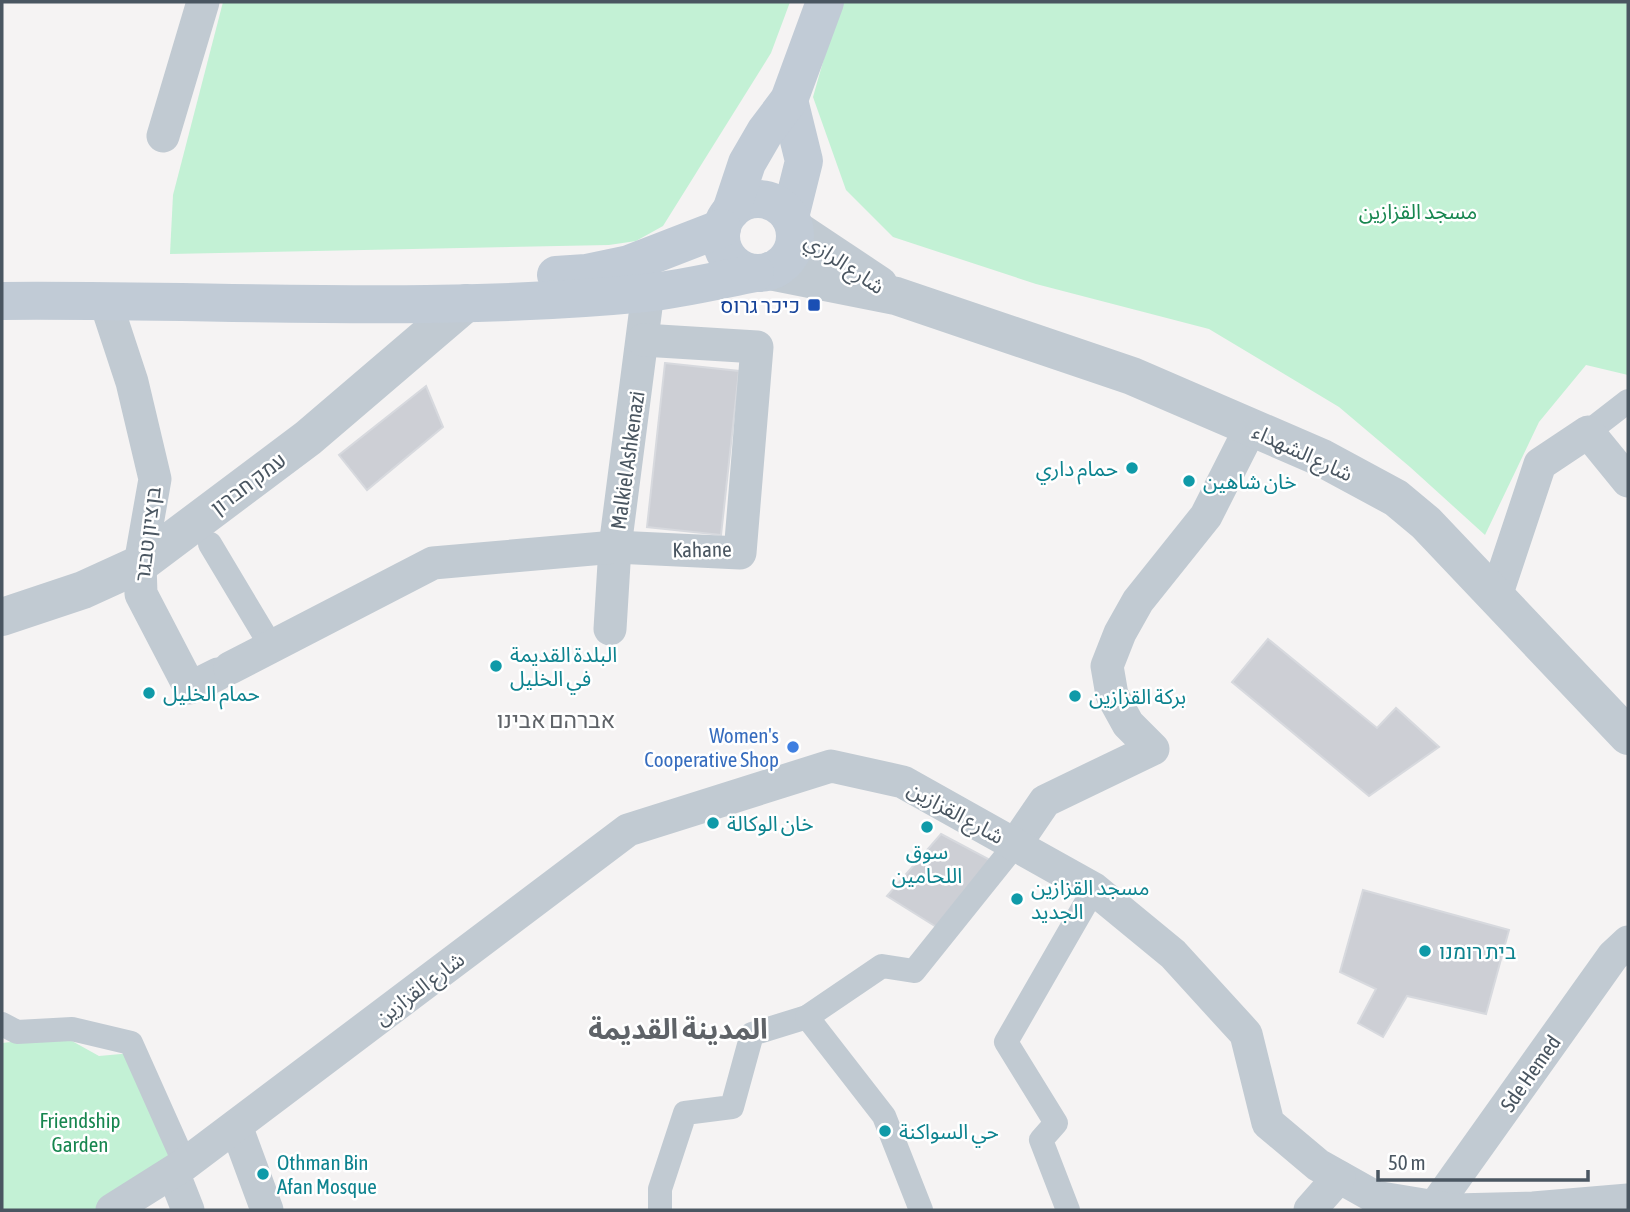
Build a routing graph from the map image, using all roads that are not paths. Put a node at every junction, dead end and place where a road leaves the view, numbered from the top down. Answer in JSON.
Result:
{"nodes":[{"id":1,"x":203,"y":2,"type":"edge"},
{"id":2,"x":825,"y":2,"type":"edge"},
{"id":3,"x":789,"y":100,"type":"junction"},
{"id":4,"x":163,"y":136,"type":"dead end"},
{"id":5,"x":726,"y":220,"type":"junction"},
{"id":6,"x":792,"y":223,"type":"junction"},
{"id":7,"x":762,"y":272,"type":"junction"},
{"id":8,"x":648,"y":292,"type":"junction"},
{"id":9,"x":895,"y":296,"type":"junction"},
{"id":10,"x":105,"y":300,"type":"junction"},
{"id":11,"x":2,"y":301,"type":"edge"},
{"id":12,"x":466,"y":303,"type":"junction"},
{"id":13,"x":643,"y":340,"type":"junction"},
{"id":14,"x":1628,"y":401,"type":"edge"},
{"id":15,"x":1251,"y":427,"type":"junction"},
{"id":16,"x":1588,"y":432,"type":"junction"},
{"id":17,"x":1628,"y":481,"type":"edge"},
{"id":18,"x":210,"y":544,"type":"dead end"},
{"id":19,"x":615,"y":547,"type":"junction"},
{"id":20,"x":433,"y":563,"type":"joint"},
{"id":21,"x":140,"y":564,"type":"junction"},
{"id":22,"x":1496,"y":596,"type":"junction"},
{"id":23,"x":2,"y":617,"type":"edge"},
{"id":24,"x":610,"y":629,"type":"dead end"},
{"id":25,"x":271,"y":646,"type":"junction"},
{"id":26,"x":1628,"y":736,"type":"edge"},
{"id":27,"x":1015,"y":845,"type":"junction"},
{"id":28,"x":1094,"y":889,"type":"junction"},
{"id":29,"x":1628,"y":943,"type":"edge"},
{"id":30,"x":807,"y":1017,"type":"junction"},
{"id":31,"x":2,"y":1024,"type":"edge"},
{"id":32,"x":236,"y":1126,"type":"junction"},
{"id":33,"x":179,"y":1168,"type":"junction"},
{"id":34,"x":1339,"y":1177,"type":"junction"},
{"id":35,"x":1628,"y":1200,"type":"edge"},
{"id":36,"x":1437,"y":1208,"type":"edge"},
{"id":37,"x":112,"y":1210,"type":"edge"},
{"id":38,"x":188,"y":1210,"type":"edge"},
{"id":39,"x":267,"y":1210,"type":"edge"},
{"id":40,"x":660,"y":1210,"type":"edge"},
{"id":41,"x":921,"y":1210,"type":"edge"},
{"id":42,"x":1068,"y":1210,"type":"edge"},
{"id":43,"x":1310,"y":1210,"type":"edge"}],
"edges":[{"from":1,"to":4,"type":"street"},
{"from":2,"to":3,"type":"main road"},
{"from":3,"to":5,"type":"main road"},
{"from":3,"to":6,"type":"main road","name":"شارع الرازي"},
{"from":5,"to":6,"type":"main road"},
{"from":5,"to":7,"type":"main road"},
{"from":5,"to":10,"type":"main road"},
{"from":6,"to":7,"type":"main road"},
{"from":6,"to":9,"type":"street","name":"شارع الرازي"},
{"from":7,"to":8,"type":"main road"},
{"from":7,"to":9,"type":"street"},
{"from":8,"to":12,"type":"main road"},
{"from":8,"to":13,"type":"street","name":"Malkiel Ashkenazi"},
{"from":9,"to":15,"type":"street","name":"شارع الشهداء"},
{"from":10,"to":11,"type":"main road"},
{"from":10,"to":12,"type":"main road"},
{"from":10,"to":21,"type":"street","name":"בן ציון טבגר"},
{"from":12,"to":21,"type":"street","name":"עמק חברון"},
{"from":13,"to":19,"type":"street","name":"Malkiel Ashkenazi"},
{"from":13,"to":19,"type":"street","name":"Kahane"},
{"from":14,"to":16,"type":"street"},
{"from":15,"to":22,"type":"street","name":"شارع الشهداء"},
{"from":15,"to":27,"type":"street"},
{"from":16,"to":17,"type":"street"},
{"from":16,"to":22,"type":"street"},
{"from":18,"to":25,"type":"street"},
{"from":19,"to":20,"type":"street","name":"Kahane"},
{"from":19,"to":24,"type":"street","name":"Malkiel Ashkenazi"},
{"from":20,"to":25,"type":"street","name":"בן ציון טבגר"},
{"from":21,"to":23,"type":"street","name":"עמק חברון"},
{"from":21,"to":25,"type":"street","name":"בן ציון טבגר"},
{"from":22,"to":26,"type":"street","name":"شارع الشهداء"},
{"from":27,"to":28,"type":"street","name":"شارع القزازين"},
{"from":27,"to":30,"type":"street"},
{"from":27,"to":32,"type":"street","name":"شارع القزازين"},
{"from":28,"to":34,"type":"street","name":"شارع القزازين"},
{"from":28,"to":42,"type":"street"},
{"from":29,"to":36,"type":"street","name":"Sde Hemed"},
{"from":30,"to":40,"type":"street"},
{"from":30,"to":41,"type":"street"},
{"from":31,"to":33,"type":"street"},
{"from":32,"to":33,"type":"street","name":"شارع القزازين"},
{"from":32,"to":39,"type":"street"},
{"from":33,"to":37,"type":"street","name":"شارع القزازين"},
{"from":33,"to":38,"type":"street"},
{"from":34,"to":36,"type":"street","name":"شارع القزازين"},
{"from":34,"to":43,"type":"street"},
{"from":35,"to":36,"type":"street","name":"شارع القزازين"}]}
